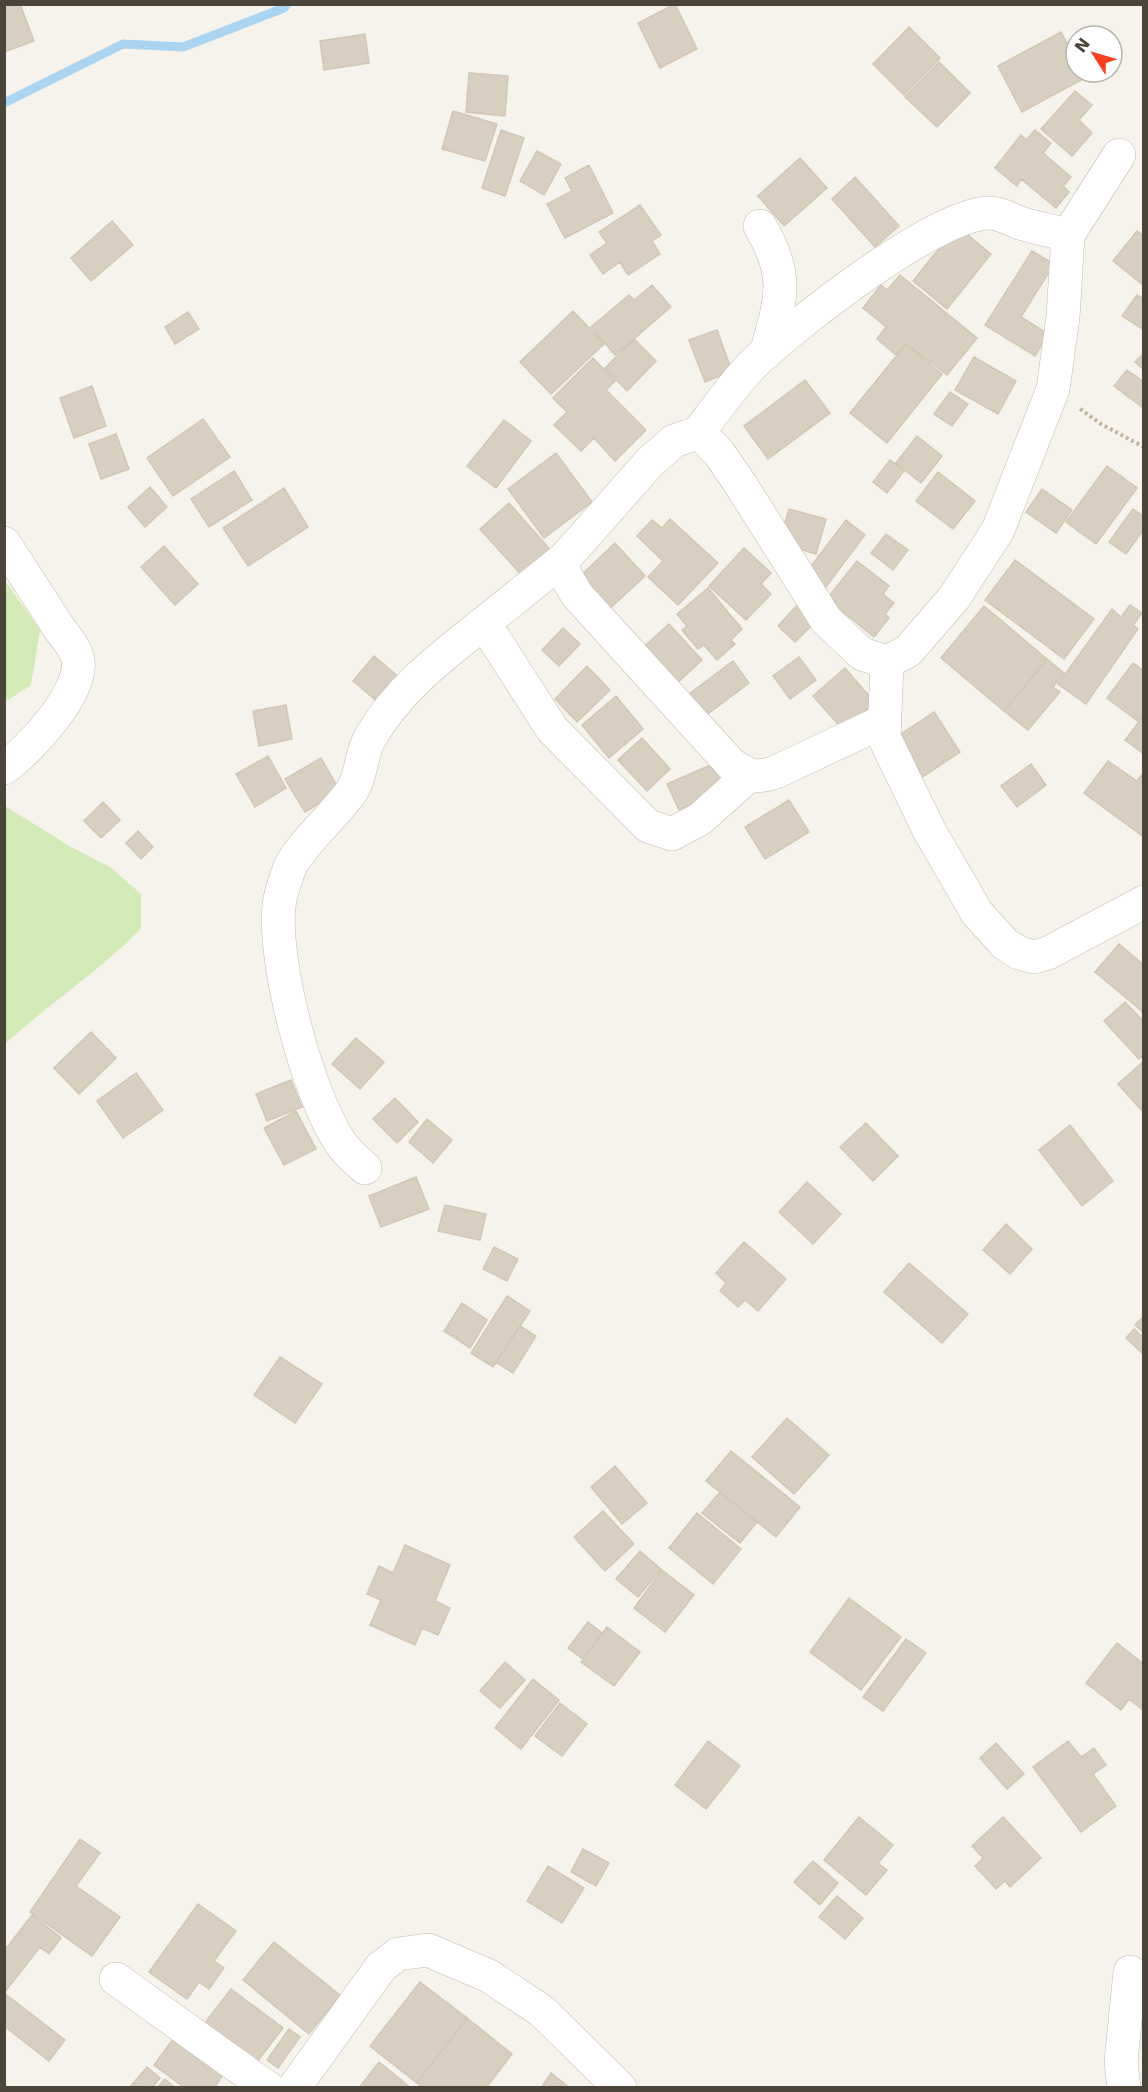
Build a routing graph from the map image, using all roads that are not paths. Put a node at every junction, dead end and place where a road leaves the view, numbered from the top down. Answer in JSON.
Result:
{"nodes":[{"id":1,"x":1119,"y":155,"type":"dead end"},
{"id":2,"x":760,"y":226,"type":"dead end"},
{"id":3,"x":1068,"y":235,"type":"junction"},
{"id":4,"x":766,"y":353,"type":"junction"},
{"id":5,"x":699,"y":432,"type":"junction"},
{"id":6,"x":4,"y":543,"type":"edge"},
{"id":7,"x":565,"y":558,"type":"junction"},
{"id":8,"x":484,"y":623,"type":"junction"},
{"id":9,"x":887,"y":662,"type":"junction"},
{"id":10,"x":884,"y":721,"type":"junction"},
{"id":11,"x":4,"y":768,"type":"edge"},
{"id":12,"x":748,"y":776,"type":"junction"},
{"id":13,"x":1143,"y":902,"type":"edge"},
{"id":14,"x":364,"y":1168,"type":"dead end"},
{"id":15,"x":1130,"y":1972,"type":"dead end"},
{"id":16,"x":117,"y":1979,"type":"dead end"},
{"id":17,"x":268,"y":2088,"type":"edge"},
{"id":18,"x":294,"y":2088,"type":"edge"},
{"id":19,"x":620,"y":2088,"type":"edge"},
{"id":20,"x":1124,"y":2088,"type":"edge"}],
"edges":[{"from":1,"to":3,"type":"street"},
{"from":2,"to":4,"type":"street"},
{"from":3,"to":4,"type":"street"},
{"from":3,"to":9,"type":"street"},
{"from":4,"to":5,"type":"street"},
{"from":5,"to":7,"type":"street"},
{"from":5,"to":9,"type":"street"},
{"from":6,"to":11,"type":"street"},
{"from":7,"to":8,"type":"street"},
{"from":7,"to":12,"type":"street"},
{"from":8,"to":12,"type":"street"},
{"from":8,"to":14,"type":"street"},
{"from":9,"to":10,"type":"street"},
{"from":10,"to":12,"type":"street"},
{"from":10,"to":13,"type":"street"},
{"from":15,"to":20,"type":"street"},
{"from":16,"to":17,"type":"street"},
{"from":18,"to":19,"type":"street"}]}
